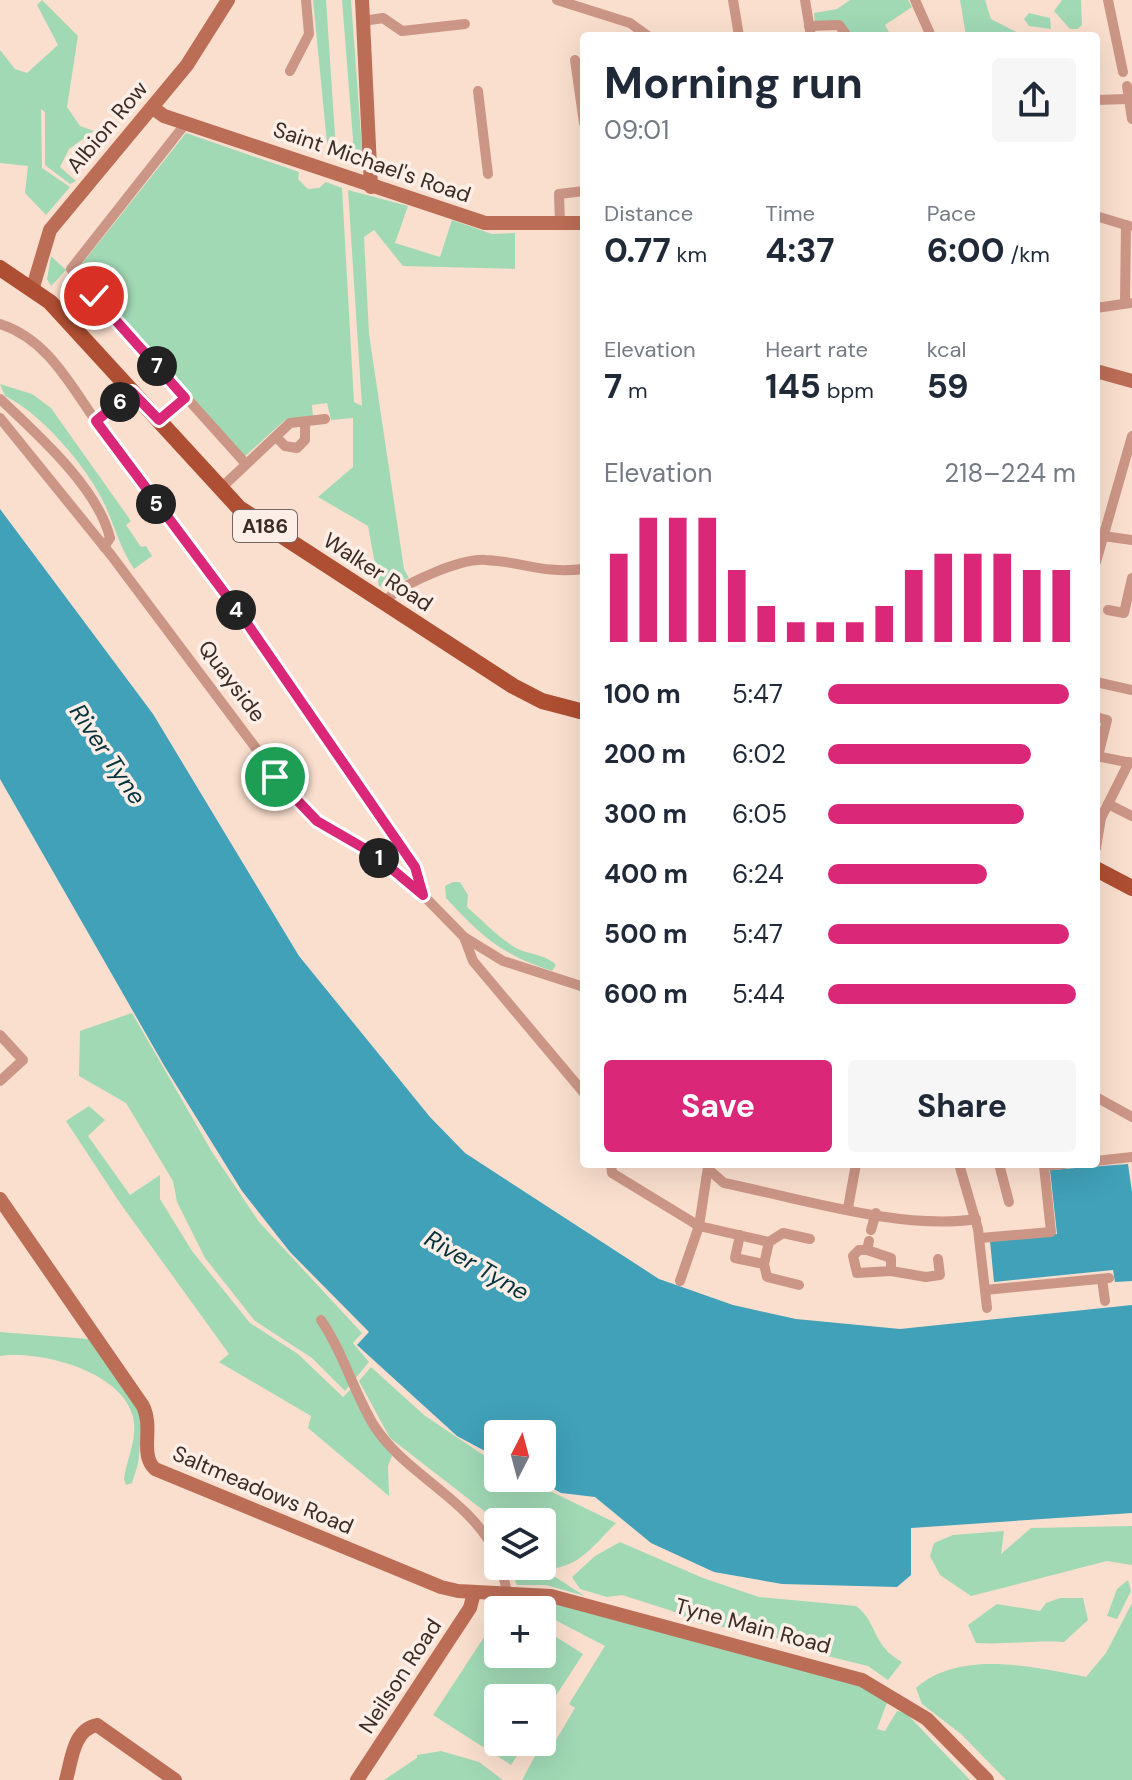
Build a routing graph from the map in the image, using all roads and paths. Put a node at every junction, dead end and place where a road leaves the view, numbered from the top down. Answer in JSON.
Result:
{"nodes":[{"id":1,"x":228,"y":0,"type":"edge"},
{"id":2,"x":306,"y":0,"type":"edge"},
{"id":3,"x":362,"y":0,"type":"edge"},
{"id":4,"x":557,"y":0,"type":"edge"},
{"id":5,"x":733,"y":0,"type":"edge"},
{"id":6,"x":805,"y":0,"type":"edge"},
{"id":7,"x":915,"y":0,"type":"edge"},
{"id":8,"x":1108,"y":0,"type":"edge"},
{"id":9,"x":363,"y":21,"type":"junction"},
{"id":10,"x":465,"y":24,"type":"dead end"},
{"id":11,"x":810,"y":31,"type":"edge"},
{"id":12,"x":642,"y":32,"type":"edge"},
{"id":13,"x":738,"y":32,"type":"edge"},
{"id":14,"x":844,"y":32,"type":"edge"},
{"id":15,"x":929,"y":32,"type":"edge"},
{"id":16,"x":575,"y":60,"type":"dead end"},
{"id":17,"x":290,"y":71,"type":"dead end"},
{"id":18,"x":1123,"y":72,"type":"dead end"},
{"id":19,"x":1127,"y":86,"type":"dead end"},
{"id":20,"x":478,"y":91,"type":"dead end"},
{"id":21,"x":580,"y":95,"type":"edge"},
{"id":22,"x":1127,"y":99,"type":"junction"},
{"id":23,"x":1100,"y":100,"type":"edge"},
{"id":24,"x":153,"y":108,"type":"junction"},
{"id":25,"x":1132,"y":119,"type":"edge"},
{"id":26,"x":186,"y":123,"type":"junction"},
{"id":27,"x":488,"y":174,"type":"dead end"},
{"id":28,"x":371,"y":187,"type":"junction"},
{"id":29,"x":580,"y":191,"type":"edge"},
{"id":30,"x":1100,"y":217,"type":"edge"},
{"id":31,"x":560,"y":223,"type":"junction"},
{"id":32,"x":580,"y":223,"type":"edge"},
{"id":33,"x":1129,"y":226,"type":"edge"},
{"id":34,"x":0,"y":268,"type":"edge"},
{"id":35,"x":33,"y":287,"type":"junction"},
{"id":36,"x":94,"y":296,"type":"junction"},
{"id":37,"x":1129,"y":303,"type":"edge"},
{"id":38,"x":1100,"y":307,"type":"edge"},
{"id":39,"x":68,"y":320,"type":"junction"},
{"id":40,"x":0,"y":324,"type":"edge"},
{"id":41,"x":1100,"y":372,"type":"edge"},
{"id":42,"x":1132,"y":381,"type":"edge"},
{"id":43,"x":132,"y":392,"type":"junction"},
{"id":44,"x":185,"y":398,"type":"junction"},
{"id":45,"x":0,"y":399,"type":"edge"},
{"id":46,"x":0,"y":418,"type":"edge"},
{"id":47,"x":325,"y":419,"type":"dead end"},
{"id":48,"x":159,"y":420,"type":"junction"},
{"id":49,"x":96,"y":421,"type":"junction"},
{"id":50,"x":305,"y":422,"type":"junction"},
{"id":51,"x":1132,"y":436,"type":"edge"},
{"id":52,"x":276,"y":437,"type":"junction"},
{"id":53,"x":1129,"y":463,"type":"edge"},
{"id":54,"x":246,"y":464,"type":"junction"},
{"id":55,"x":220,"y":489,"type":"junction"},
{"id":56,"x":1100,"y":535,"type":"edge"},
{"id":57,"x":1132,"y":540,"type":"edge"},
{"id":58,"x":104,"y":547,"type":"junction"},
{"id":59,"x":580,"y":569,"type":"edge"},
{"id":60,"x":1132,"y":577,"type":"edge"},
{"id":61,"x":384,"y":602,"type":"junction"},
{"id":62,"x":1108,"y":610,"type":"dead end"},
{"id":63,"x":1100,"y":683,"type":"edge"},
{"id":64,"x":1132,"y":690,"type":"edge"},
{"id":65,"x":580,"y":711,"type":"edge"},
{"id":66,"x":1100,"y":718,"type":"edge"},
{"id":67,"x":1100,"y":745,"type":"edge"},
{"id":68,"x":1100,"y":757,"type":"edge"},
{"id":69,"x":1131,"y":762,"type":"edge"},
{"id":70,"x":1108,"y":804,"type":"junction"},
{"id":71,"x":1132,"y":816,"type":"edge"},
{"id":72,"x":1100,"y":824,"type":"edge"},
{"id":73,"x":1100,"y":871,"type":"edge"},
{"id":74,"x":1132,"y":888,"type":"edge"},
{"id":75,"x":423,"y":895,"type":"junction"},
{"id":76,"x":464,"y":937,"type":"junction"},
{"id":77,"x":580,"y":986,"type":"edge"},
{"id":78,"x":0,"y":1035,"type":"edge"},
{"id":79,"x":0,"y":1081,"type":"edge"},
{"id":80,"x":580,"y":1088,"type":"edge"},
{"id":81,"x":1100,"y":1103,"type":"edge"},
{"id":82,"x":1132,"y":1117,"type":"edge"},
{"id":83,"x":1132,"y":1157,"type":"edge"},
{"id":84,"x":1100,"y":1161,"type":"edge"},
{"id":85,"x":611,"y":1168,"type":"edge"},
{"id":86,"x":708,"y":1168,"type":"edge"},
{"id":87,"x":709,"y":1168,"type":"edge"},
{"id":88,"x":855,"y":1168,"type":"edge"},
{"id":89,"x":960,"y":1168,"type":"edge"},
{"id":90,"x":1000,"y":1168,"type":"edge"},
{"id":91,"x":1044,"y":1168,"type":"edge"},
{"id":92,"x":0,"y":1199,"type":"edge"},
{"id":93,"x":1009,"y":1202,"type":"dead end"},
{"id":94,"x":848,"y":1208,"type":"junction"},
{"id":95,"x":876,"y":1213,"type":"junction"},
{"id":96,"x":976,"y":1219,"type":"junction"},
{"id":97,"x":699,"y":1226,"type":"junction"},
{"id":98,"x":740,"y":1235,"type":"junction"},
{"id":99,"x":980,"y":1238,"type":"junction"},
{"id":100,"x":810,"y":1239,"type":"dead end"},
{"id":101,"x":869,"y":1240,"type":"junction"},
{"id":102,"x":769,"y":1242,"type":"junction"},
{"id":103,"x":938,"y":1259,"type":"dead end"},
{"id":104,"x":764,"y":1264,"type":"junction"},
{"id":105,"x":891,"y":1271,"type":"junction"},
{"id":106,"x":680,"y":1281,"type":"dead end"},
{"id":107,"x":799,"y":1285,"type":"dead end"},
{"id":108,"x":985,"y":1290,"type":"junction"},
{"id":109,"x":1105,"y":1301,"type":"dead end"},
{"id":110,"x":987,"y":1308,"type":"dead end"},
{"id":111,"x":321,"y":1320,"type":"dead end"},
{"id":112,"x":484,"y":1532,"type":"edge"},
{"id":113,"x":504,"y":1580,"type":"edge"},
{"id":114,"x":507,"y":1592,"type":"junction"},
{"id":115,"x":474,"y":1593,"type":"junction"},
{"id":116,"x":66,"y":1780,"type":"edge"},
{"id":117,"x":175,"y":1780,"type":"edge"},
{"id":118,"x":357,"y":1780,"type":"edge"},
{"id":119,"x":987,"y":1780,"type":"edge"}],
"edges":[{"from":1,"to":24,"type":"street","name":"Albion Row"},
{"from":2,"to":17,"type":"street"},
{"from":3,"to":9,"type":"street"},
{"from":4,"to":12,"type":"street"},
{"from":5,"to":13,"type":"street"},
{"from":6,"to":11,"type":"street"},
{"from":7,"to":15,"type":"street"},
{"from":8,"to":18,"type":"street"},
{"from":9,"to":10,"type":"street"},
{"from":9,"to":28,"type":"street"},
{"from":11,"to":14,"type":"street"},
{"from":16,"to":21,"type":"street"},
{"from":19,"to":22,"type":"street"},
{"from":20,"to":27,"type":"street"},
{"from":22,"to":23,"type":"street"},
{"from":22,"to":25,"type":"street"},
{"from":24,"to":26,"type":"street","name":"Saint Michael's Road"},
{"from":24,"to":35,"type":"street","name":"Albion Row"},
{"from":26,"to":28,"type":"street","name":"Saint Michael's Road"},
{"from":26,"to":36,"type":"street"},
{"from":28,"to":31,"type":"street","name":"Saint Michael's Road"},
{"from":29,"to":31,"type":"street"},
{"from":30,"to":33,"type":"street"},
{"from":31,"to":32,"type":"street","name":"Saint Michael's Road"},
{"from":33,"to":37,"type":"street"},
{"from":34,"to":35,"type":"main road","name":"Walker Road","number":"A186"},
{"from":35,"to":39,"type":"main road","name":"Walker Road","number":"A186"},
{"from":36,"to":39,"type":"street"},
{"from":36,"to":44,"type":"street"},
{"from":37,"to":38,"type":"street"},
{"from":39,"to":43,"type":"main road","name":"Walker Road","number":"A186"},
{"from":40,"to":49,"type":"street"},
{"from":41,"to":42,"type":"street"},
{"from":43,"to":48,"type":"main road","name":"Walker Road","number":"A186"},
{"from":43,"to":49,"type":"street"},
{"from":44,"to":48,"type":"street"},
{"from":44,"to":54,"type":"street"},
{"from":45,"to":58,"type":"street"},
{"from":46,"to":58,"type":"street","name":"Quayside"},
{"from":47,"to":50,"type":"street"},
{"from":48,"to":55,"type":"main road","name":"Walker Road","number":"A186"},
{"from":49,"to":75,"type":"street"},
{"from":50,"to":52,"type":"street"},
{"from":50,"to":52,"type":"street"},
{"from":51,"to":53,"type":"street"},
{"from":52,"to":54,"type":"street"},
{"from":53,"to":56,"type":"street"},
{"from":54,"to":55,"type":"street"},
{"from":55,"to":61,"type":"main road","name":"Walker Road","number":"A186"},
{"from":56,"to":57,"type":"street"},
{"from":58,"to":75,"type":"street","name":"Quayside"},
{"from":59,"to":61,"type":"street"},
{"from":60,"to":62,"type":"street"},
{"from":61,"to":65,"type":"main road","name":"Walker Road","number":"A186"},
{"from":63,"to":64,"type":"street"},
{"from":66,"to":67,"type":"street"},
{"from":68,"to":69,"type":"street"},
{"from":69,"to":70,"type":"street"},
{"from":70,"to":71,"type":"street"},
{"from":70,"to":72,"type":"street"},
{"from":73,"to":74,"type":"main road"},
{"from":75,"to":76,"type":"street","name":"Quayside"},
{"from":76,"to":77,"type":"street","name":"Quayside"},
{"from":76,"to":80,"type":"street"},
{"from":78,"to":79,"type":"street"},
{"from":81,"to":82,"type":"street"},
{"from":83,"to":84,"type":"street"},
{"from":85,"to":97,"type":"street"},
{"from":86,"to":97,"type":"street"},
{"from":87,"to":94,"type":"street"},
{"from":88,"to":94,"type":"street"},
{"from":89,"to":96,"type":"street"},
{"from":90,"to":93,"type":"street"},
{"from":91,"to":99,"type":"street"},
{"from":92,"to":115,"type":"street","name":"Saltmeadows Road"},
{"from":94,"to":95,"type":"street"},
{"from":95,"to":96,"type":"street"},
{"from":95,"to":101,"type":"street"},
{"from":96,"to":99,"type":"street"},
{"from":97,"to":98,"type":"street"},
{"from":97,"to":106,"type":"street"},
{"from":98,"to":102,"type":"street"},
{"from":98,"to":104,"type":"street"},
{"from":99,"to":108,"type":"street"},
{"from":100,"to":102,"type":"street"},
{"from":101,"to":105,"type":"street"},
{"from":101,"to":105,"type":"street"},
{"from":102,"to":104,"type":"street"},
{"from":103,"to":105,"type":"street"},
{"from":104,"to":107,"type":"street"},
{"from":108,"to":109,"type":"street"},
{"from":108,"to":110,"type":"street"},
{"from":111,"to":112,"type":"street"},
{"from":113,"to":114,"type":"street"},
{"from":114,"to":115,"type":"street","name":"Tyne Main Road"},
{"from":114,"to":119,"type":"street","name":"Tyne Main Road"},
{"from":115,"to":118,"type":"street","name":"Neilson Road"},
{"from":116,"to":117,"type":"street"}]}
